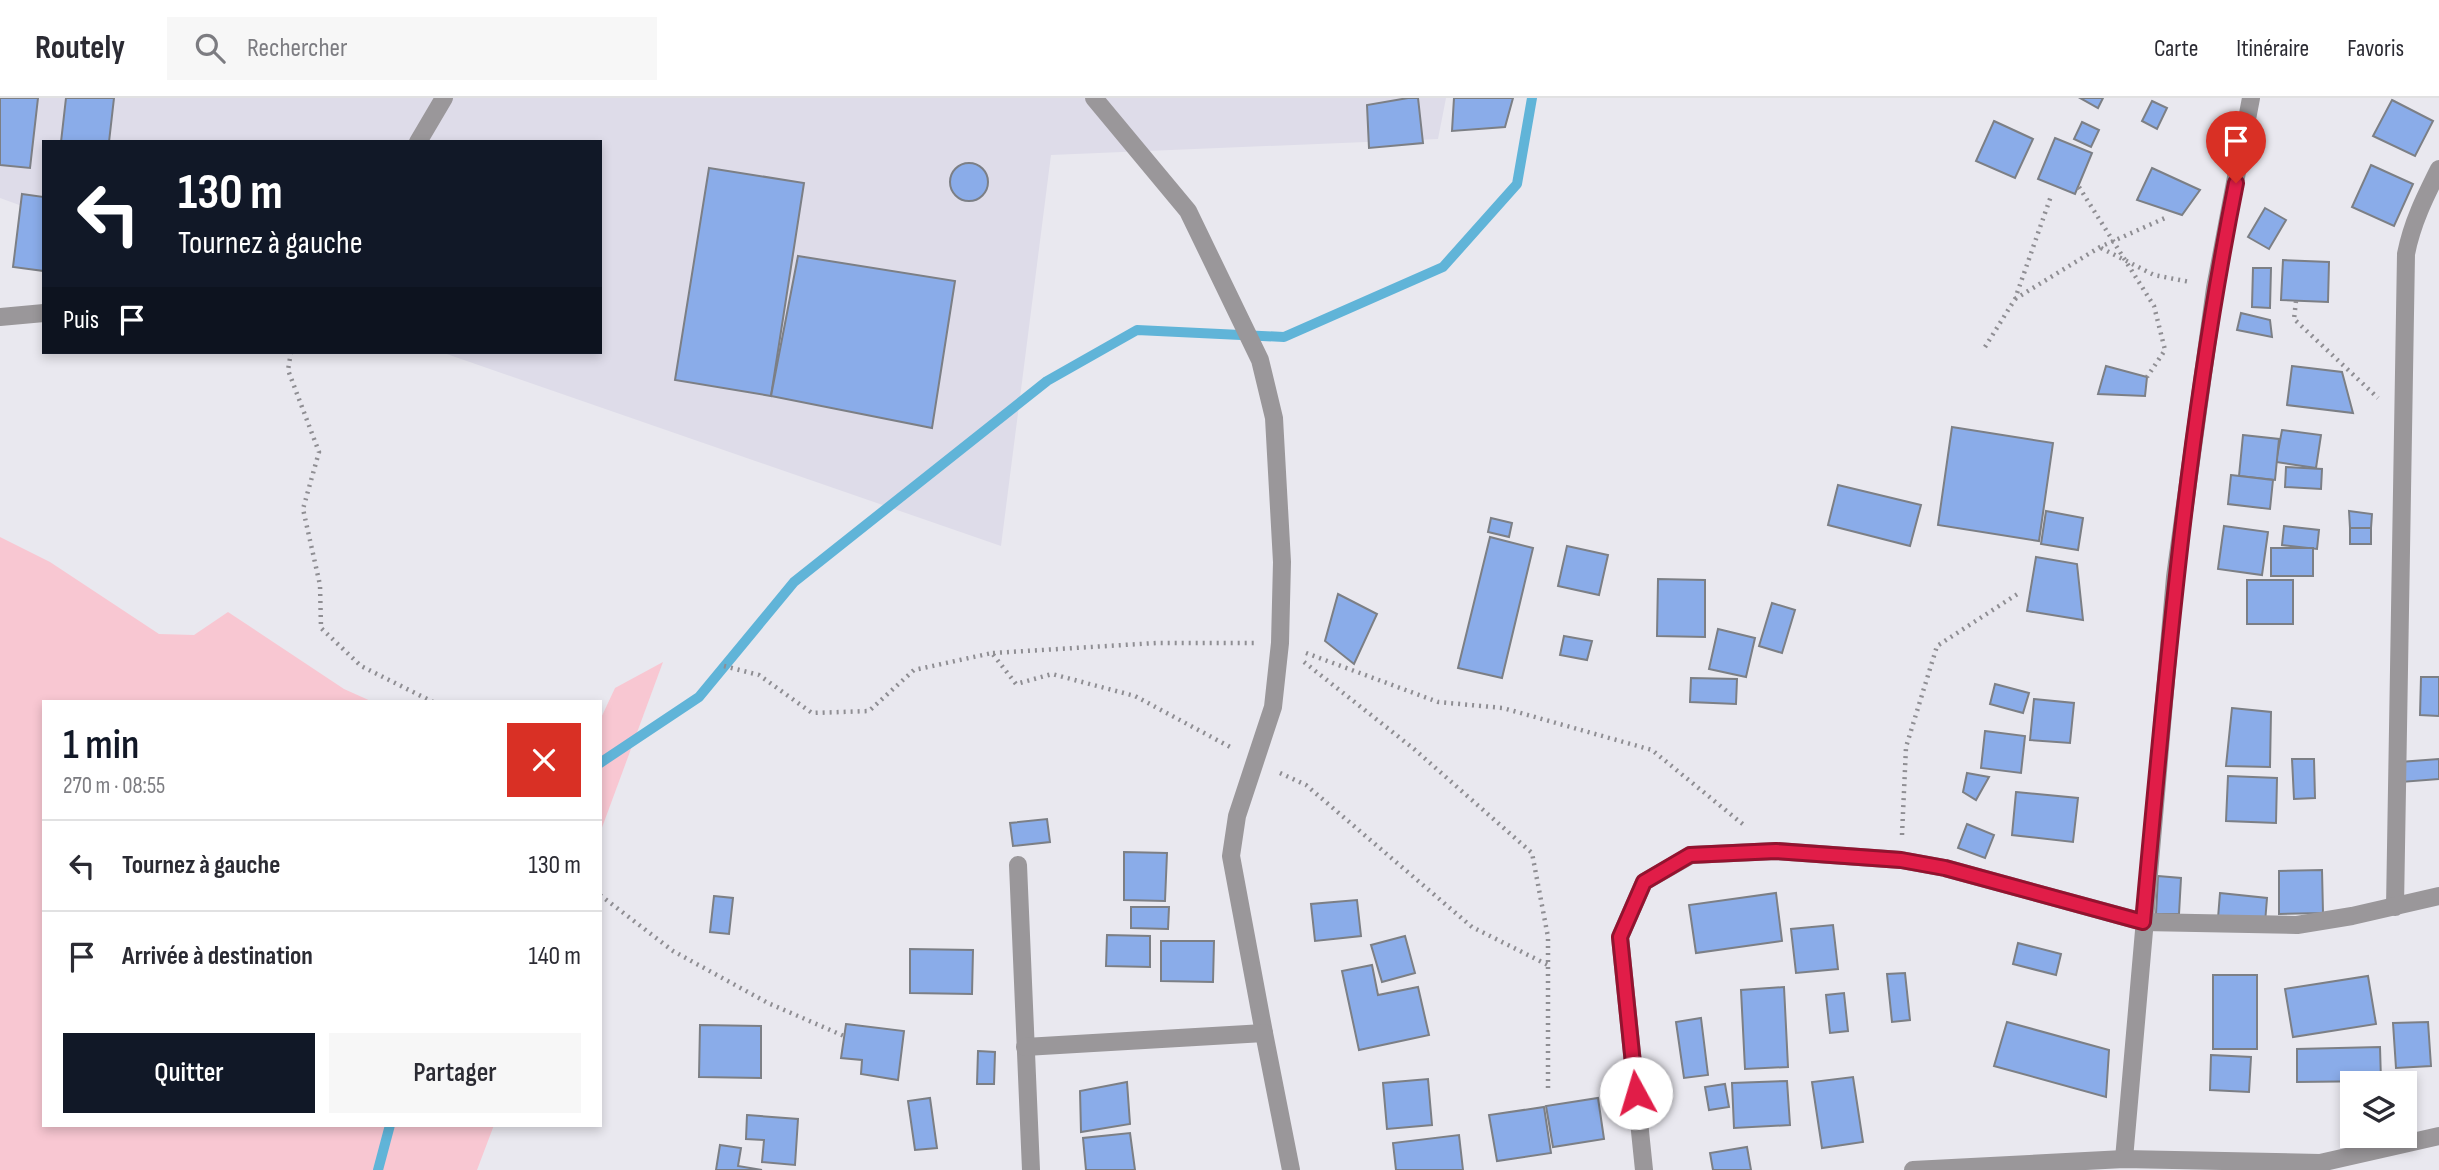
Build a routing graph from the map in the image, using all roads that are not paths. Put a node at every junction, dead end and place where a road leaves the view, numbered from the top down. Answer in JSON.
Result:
{"nodes":[{"id":1,"x":444,"y":98,"type":"edge"},
{"id":2,"x":1094,"y":98,"type":"edge"},
{"id":3,"x":2251,"y":98,"type":"edge"},
{"id":4,"x":419,"y":140,"type":"edge"},
{"id":5,"x":2439,"y":169,"type":"edge"},
{"id":6,"x":42,"y":313,"type":"edge"},
{"id":7,"x":0,"y":317,"type":"edge"},
{"id":8,"x":1018,"y":865,"type":"dead end"},
{"id":9,"x":2439,"y":896,"type":"edge"},
{"id":10,"x":2395,"y":907,"type":"junction"},
{"id":11,"x":2143,"y":922,"type":"junction"},
{"id":12,"x":1264,"y":1033,"type":"junction"},
{"id":13,"x":1025,"y":1047,"type":"junction"},
{"id":14,"x":2439,"y":1136,"type":"edge"},
{"id":15,"x":2124,"y":1159,"type":"junction"},
{"id":16,"x":1031,"y":1170,"type":"edge"},
{"id":17,"x":1291,"y":1170,"type":"edge"},
{"id":18,"x":1644,"y":1170,"type":"edge"},
{"id":19,"x":1913,"y":1170,"type":"edge"}],
"edges":[{"from":1,"to":4,"type":"street"},
{"from":2,"to":12,"type":"street"},
{"from":3,"to":11,"type":"street"},
{"from":5,"to":10,"type":"street"},
{"from":6,"to":7,"type":"street"},
{"from":8,"to":13,"type":"street"},
{"from":9,"to":10,"type":"street"},
{"from":10,"to":11,"type":"street"},
{"from":11,"to":15,"type":"street"},
{"from":11,"to":18,"type":"street"},
{"from":12,"to":13,"type":"street"},
{"from":12,"to":17,"type":"street"},
{"from":13,"to":16,"type":"street"},
{"from":14,"to":15,"type":"street"},
{"from":15,"to":19,"type":"street"}]}
